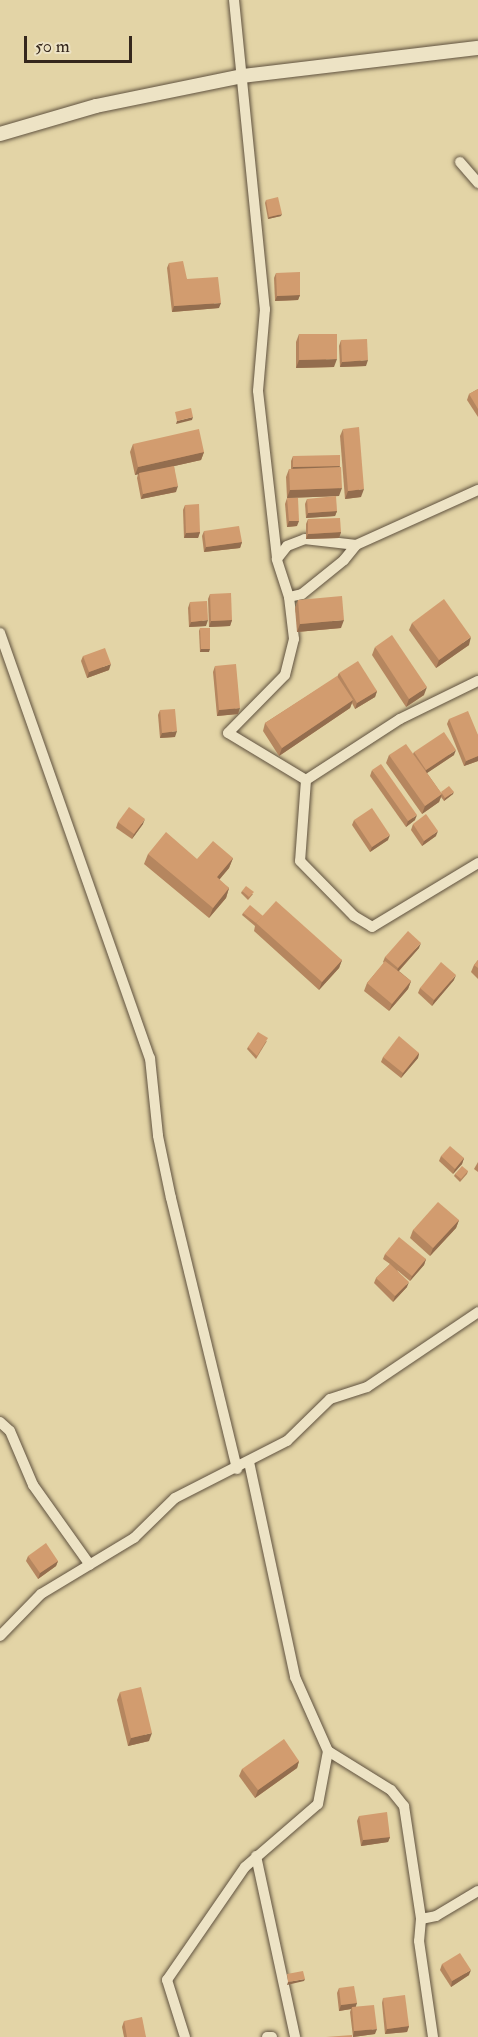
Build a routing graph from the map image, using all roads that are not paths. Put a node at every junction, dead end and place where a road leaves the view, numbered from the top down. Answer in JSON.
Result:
{"nodes":[{"id":1,"x":234,"y":0,"type":"edge"},
{"id":2,"x":478,"y":48,"type":"edge"},
{"id":3,"x":242,"y":76,"type":"junction"},
{"id":4,"x":0,"y":134,"type":"edge"},
{"id":5,"x":460,"y":162,"type":"dead end"},
{"id":6,"x":478,"y":183,"type":"edge"},
{"id":7,"x":478,"y":490,"type":"edge"},
{"id":8,"x":356,"y":544,"type":"junction"},
{"id":9,"x":277,"y":559,"type":"junction"},
{"id":10,"x":289,"y":597,"type":"junction"},
{"id":11,"x":0,"y":633,"type":"edge"},
{"id":12,"x":478,"y":681,"type":"edge"},
{"id":13,"x":306,"y":780,"type":"junction"},
{"id":14,"x":478,"y":863,"type":"edge"},
{"id":15,"x":478,"y":1312,"type":"edge"},
{"id":16,"x":0,"y":1422,"type":"edge"},
{"id":17,"x":249,"y":1462,"type":"junction"},
{"id":18,"x":237,"y":1469,"type":"junction"},
{"id":19,"x":90,"y":1565,"type":"junction"},
{"id":20,"x":0,"y":1636,"type":"edge"},
{"id":21,"x":328,"y":1751,"type":"junction"},
{"id":22,"x":256,"y":1856,"type":"junction"},
{"id":23,"x":478,"y":1891,"type":"edge"},
{"id":24,"x":421,"y":1919,"type":"junction"},
{"id":25,"x":185,"y":2037,"type":"edge"},
{"id":26,"x":267,"y":2037,"type":"edge"},
{"id":27,"x":272,"y":2037,"type":"edge"},
{"id":28,"x":296,"y":2037,"type":"edge"},
{"id":29,"x":433,"y":2037,"type":"edge"}],
"edges":[{"from":1,"to":3,"type":"street"},
{"from":2,"to":3,"type":"street"},
{"from":3,"to":4,"type":"street"},
{"from":3,"to":9,"type":"street"},
{"from":5,"to":6,"type":"street"},
{"from":7,"to":8,"type":"street"},
{"from":8,"to":9,"type":"street"},
{"from":8,"to":10,"type":"street"},
{"from":9,"to":10,"type":"street"},
{"from":10,"to":13,"type":"street"},
{"from":11,"to":18,"type":"street"},
{"from":12,"to":13,"type":"street"},
{"from":13,"to":14,"type":"street"},
{"from":15,"to":17,"type":"street"},
{"from":16,"to":19,"type":"street"},
{"from":17,"to":18,"type":"street"},
{"from":17,"to":21,"type":"street"},
{"from":18,"to":19,"type":"street"},
{"from":19,"to":20,"type":"street"},
{"from":21,"to":22,"type":"street"},
{"from":21,"to":24,"type":"street"},
{"from":22,"to":25,"type":"street"},
{"from":22,"to":28,"type":"street"},
{"from":23,"to":24,"type":"street"},
{"from":24,"to":29,"type":"street"},
{"from":26,"to":27,"type":"street"}]}
